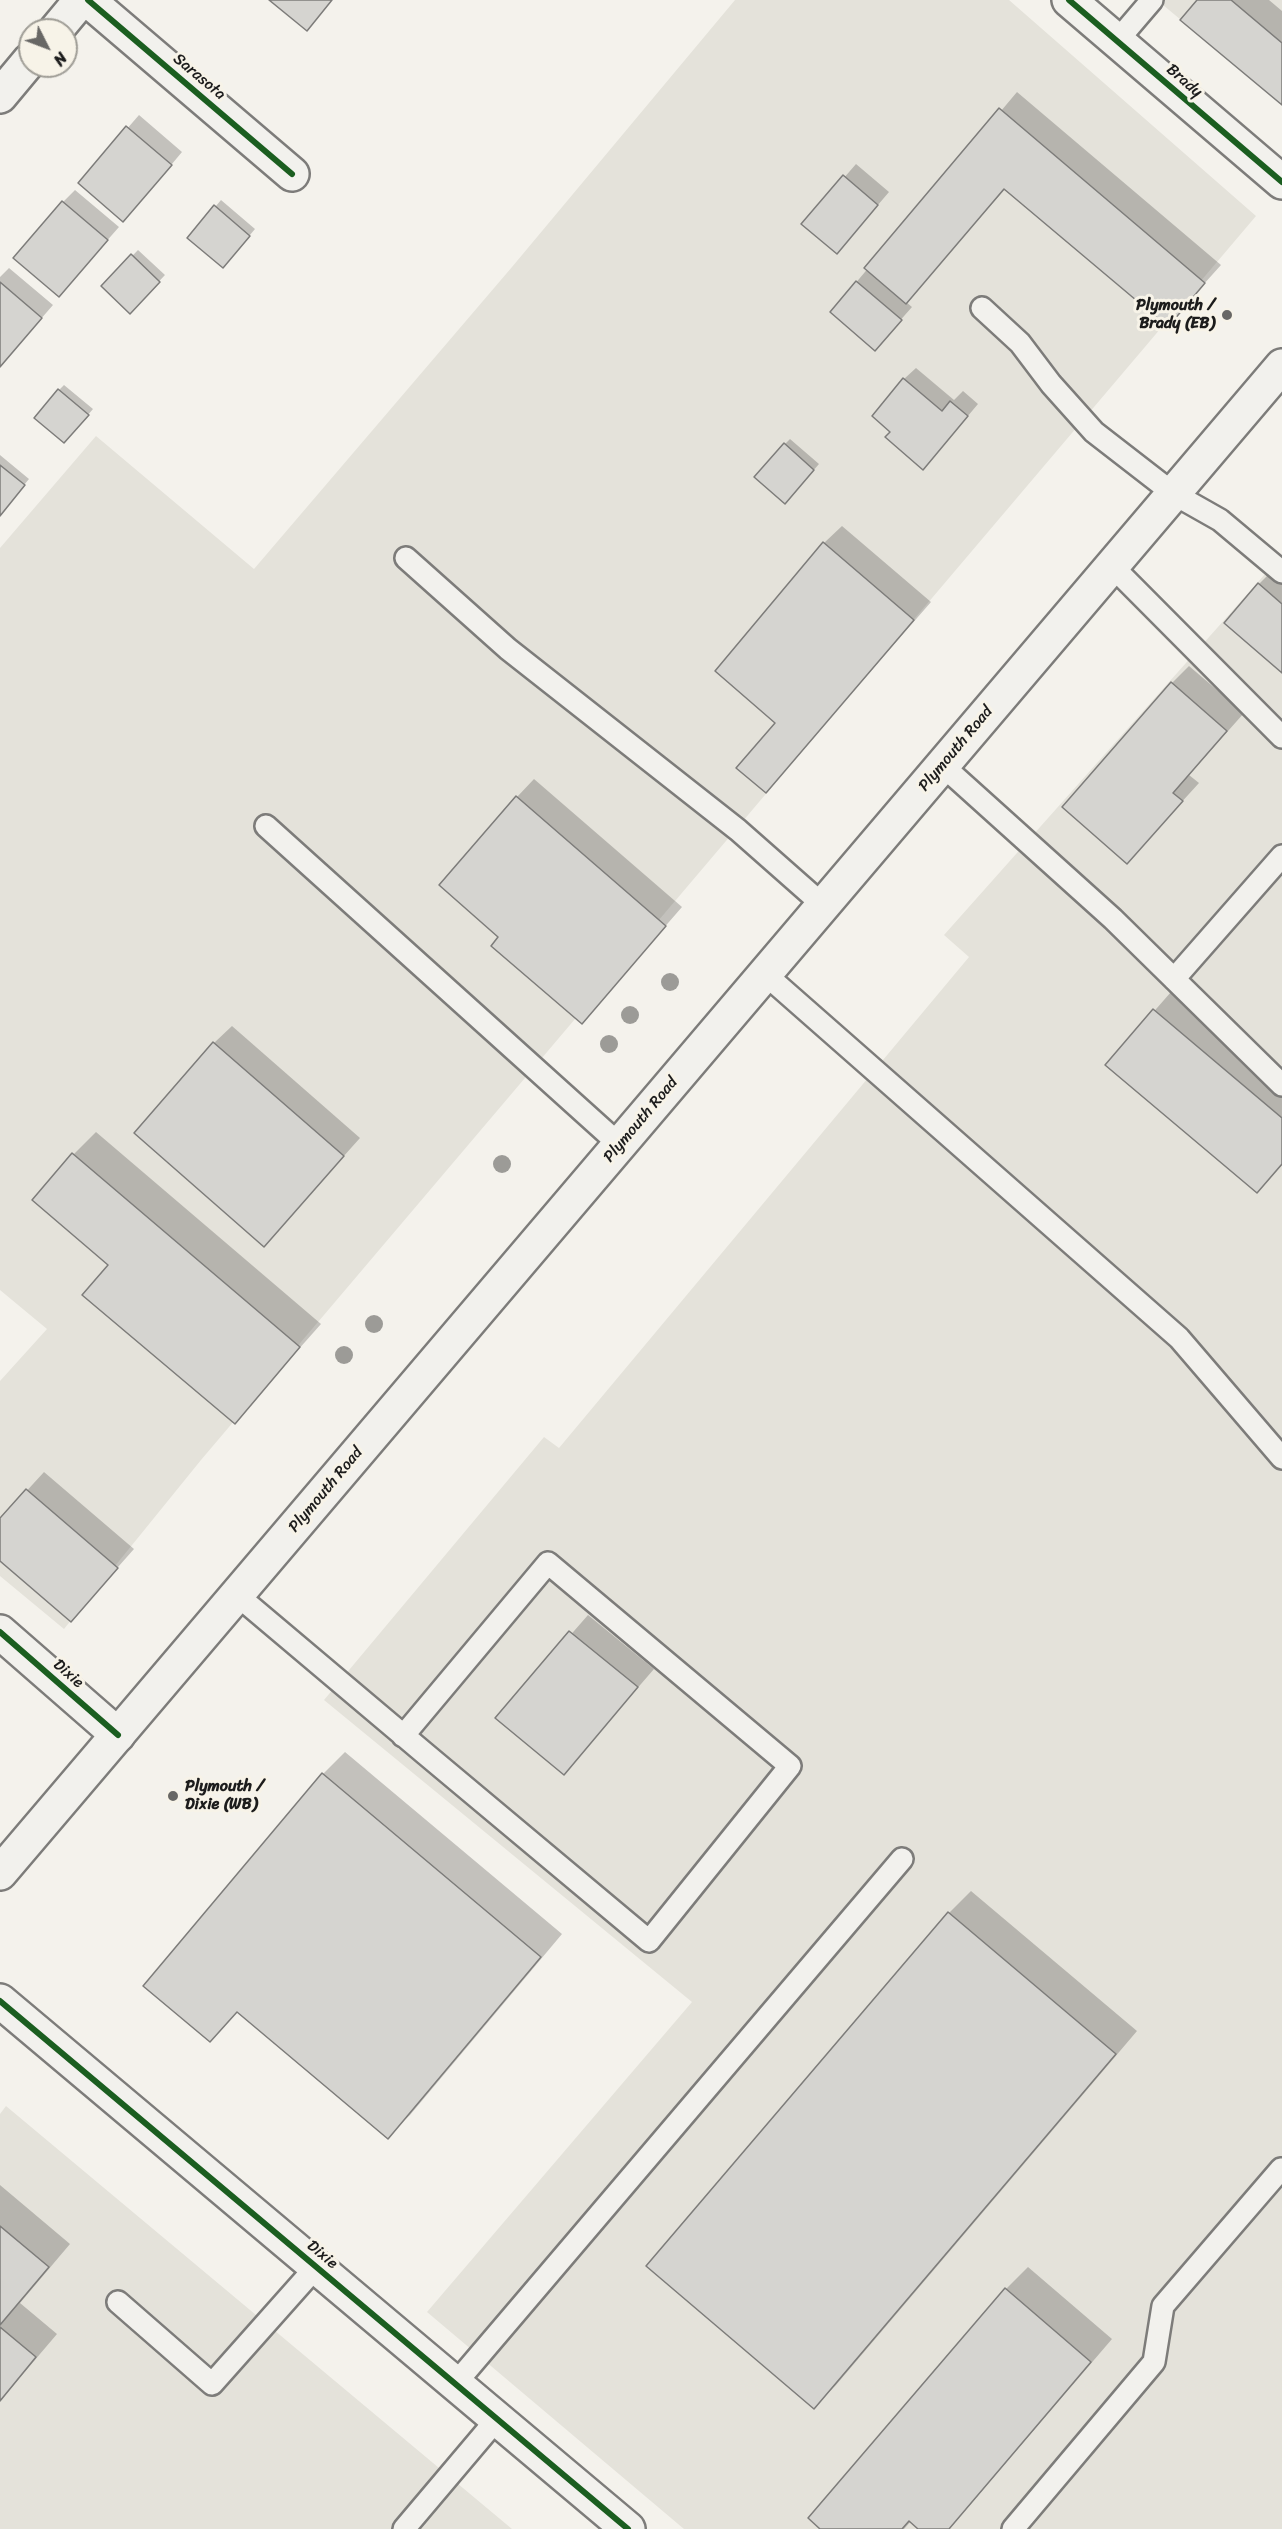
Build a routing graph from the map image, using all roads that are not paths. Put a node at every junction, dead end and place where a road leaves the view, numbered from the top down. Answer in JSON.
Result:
{"nodes":[{"id":1,"x":81,"y":0,"type":"edge"},
{"id":2,"x":88,"y":0,"type":"edge"},
{"id":3,"x":1069,"y":0,"type":"edge"},
{"id":4,"x":1152,"y":0,"type":"edge"},
{"id":5,"x":66,"y":18,"type":"edge"},
{"id":6,"x":1117,"y":41,"type":"junction"},
{"id":7,"x":18,"y":74,"type":"edge"},
{"id":8,"x":0,"y":96,"type":"edge"},
{"id":9,"x":292,"y":174,"type":"dead end"},
{"id":10,"x":1282,"y":182,"type":"edge"},
{"id":11,"x":982,"y":308,"type":"dead end"},
{"id":12,"x":1282,"y":366,"type":"edge"},
{"id":13,"x":1174,"y":494,"type":"junction"},
{"id":14,"x":406,"y":558,"type":"dead end"},
{"id":15,"x":1112,"y":566,"type":"junction"},
{"id":16,"x":1282,"y":572,"type":"edge"},
{"id":17,"x":1282,"y":737,"type":"edge"},
{"id":18,"x":942,"y":765,"type":"junction"},
{"id":19,"x":266,"y":826,"type":"dead end"},
{"id":20,"x":1282,"y":856,"type":"edge"},
{"id":21,"x":823,"y":905,"type":"junction"},
{"id":22,"x":765,"y":974,"type":"junction"},
{"id":23,"x":1174,"y":979,"type":"junction"},
{"id":24,"x":1282,"y":1085,"type":"edge"},
{"id":25,"x":620,"y":1145,"type":"junction"},
{"id":26,"x":1282,"y":1458,"type":"edge"},
{"id":27,"x":237,"y":1595,"type":"junction"},
{"id":28,"x":0,"y":1632,"type":"edge"},
{"id":29,"x":118,"y":1735,"type":"junction"},
{"id":30,"x":403,"y":1736,"type":"junction"},
{"id":31,"x":902,"y":1859,"type":"dead end"},
{"id":32,"x":0,"y":1873,"type":"edge"},
{"id":33,"x":0,"y":2001,"type":"edge"},
{"id":34,"x":1281,"y":2169,"type":"edge"},
{"id":35,"x":316,"y":2267,"type":"junction"},
{"id":36,"x":118,"y":2302,"type":"dead end"},
{"id":37,"x":454,"y":2384,"type":"junction"},
{"id":38,"x":497,"y":2420,"type":"junction"},
{"id":39,"x":404,"y":2529,"type":"edge"},
{"id":40,"x":628,"y":2529,"type":"edge"},
{"id":41,"x":1013,"y":2529,"type":"edge"}],
"edges":[{"from":1,"to":5,"type":"main road"},
{"from":2,"to":9,"type":"main road","name":"Sarasota"},
{"from":3,"to":6,"type":"main road","name":"Brady"},
{"from":4,"to":6,"type":"lane"},
{"from":6,"to":10,"type":"main road","name":"Brady"},
{"from":7,"to":8,"type":"main road"},
{"from":11,"to":13,"type":"lane"},
{"from":12,"to":13,"type":"main road","name":"Plymouth Road"},
{"from":13,"to":15,"type":"main road","name":"Plymouth Road"},
{"from":13,"to":16,"type":"lane"},
{"from":14,"to":21,"type":"lane"},
{"from":15,"to":17,"type":"lane"},
{"from":15,"to":18,"type":"main road","name":"Plymouth Road"},
{"from":18,"to":21,"type":"main road","name":"Plymouth Road"},
{"from":18,"to":23,"type":"lane"},
{"from":19,"to":25,"type":"lane"},
{"from":20,"to":23,"type":"lane"},
{"from":21,"to":22,"type":"main road","name":"Plymouth Road"},
{"from":22,"to":25,"type":"main road","name":"Plymouth Road"},
{"from":22,"to":26,"type":"lane"},
{"from":23,"to":24,"type":"lane"},
{"from":25,"to":27,"type":"main road","name":"Plymouth Road"},
{"from":27,"to":29,"type":"main road","name":"Plymouth Road"},
{"from":27,"to":30,"type":"lane"},
{"from":28,"to":29,"type":"main road","name":"Dixie"},
{"from":29,"to":32,"type":"main road","name":"Plymouth Road"},
{"from":30,"to":30,"type":"lane"},
{"from":31,"to":37,"type":"lane"},
{"from":33,"to":35,"type":"main road","name":"Dixie"},
{"from":34,"to":41,"type":"lane"},
{"from":35,"to":36,"type":"lane"},
{"from":35,"to":37,"type":"main road","name":"Dixie"},
{"from":37,"to":38,"type":"main road","name":"Dixie"},
{"from":38,"to":39,"type":"lane"},
{"from":38,"to":40,"type":"main road","name":"Dixie"}]}
